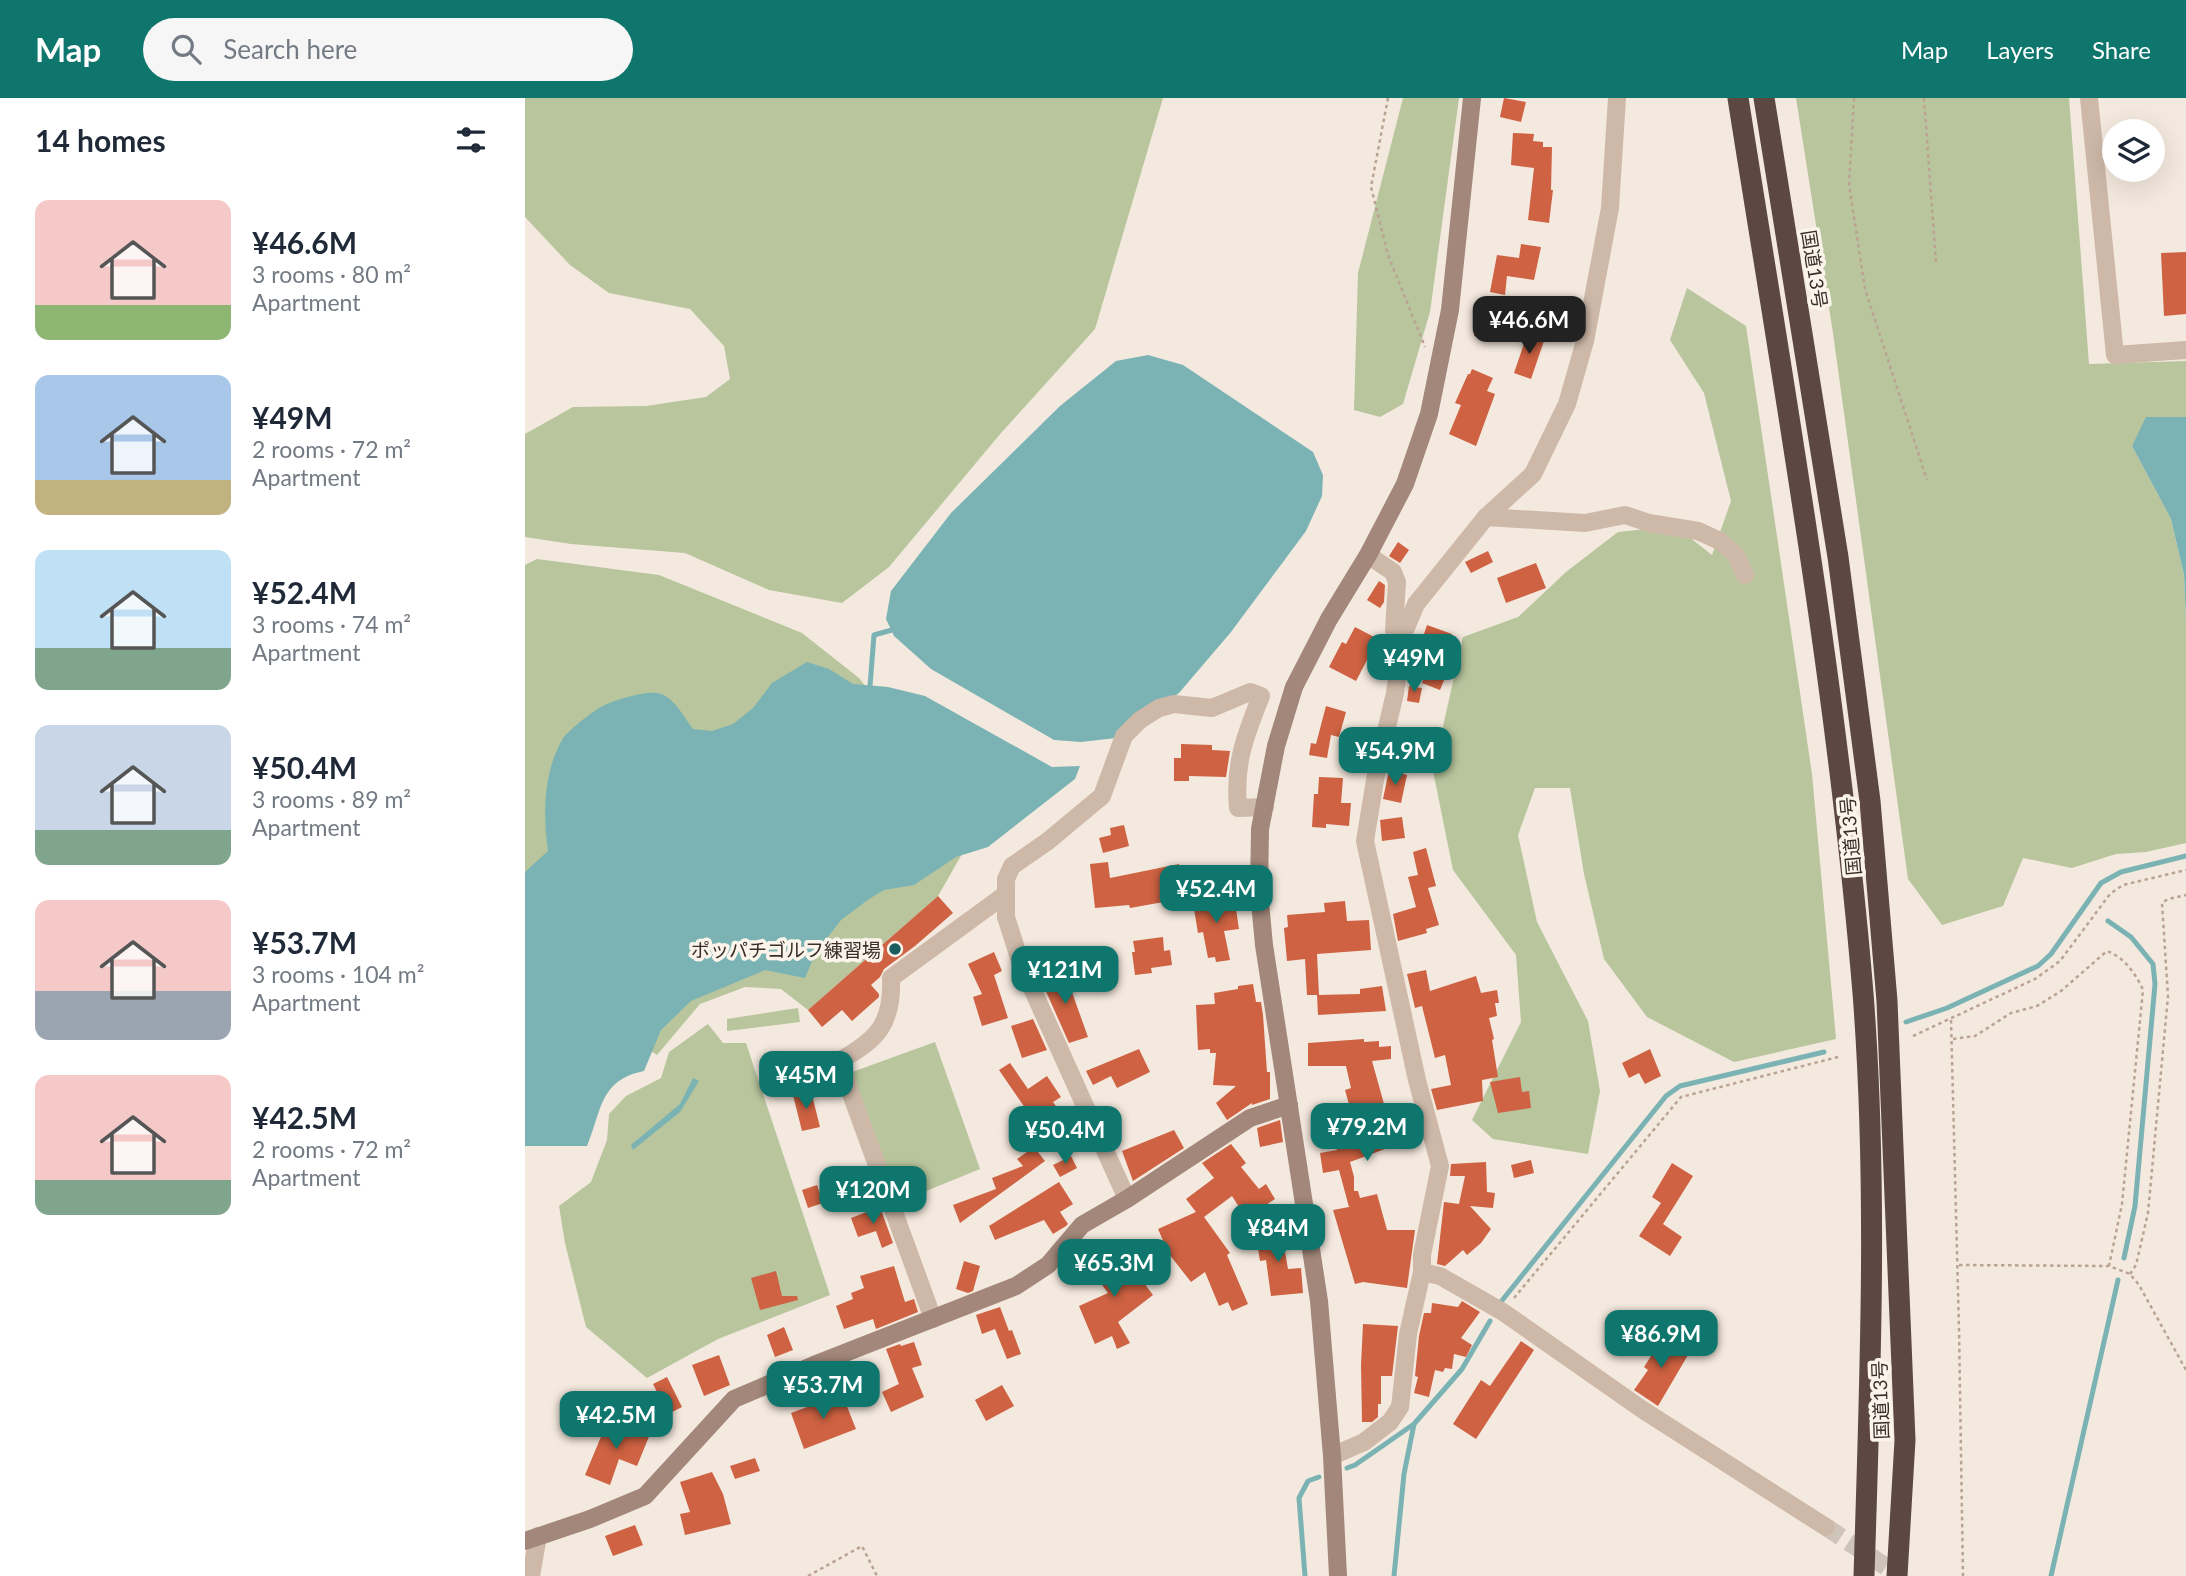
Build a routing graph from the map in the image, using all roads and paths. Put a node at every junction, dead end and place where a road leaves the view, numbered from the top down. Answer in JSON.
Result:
{"nodes":[{"id":1,"x":1388,"y":98,"type":"edge"},
{"id":2,"x":1472,"y":98,"type":"edge"},
{"id":3,"x":1617,"y":98,"type":"edge"},
{"id":4,"x":1738,"y":98,"type":"edge"},
{"id":5,"x":1764,"y":98,"type":"edge"},
{"id":6,"x":1854,"y":98,"type":"edge"},
{"id":7,"x":1924,"y":98,"type":"edge"},
{"id":8,"x":2089,"y":98,"type":"edge"},
{"id":9,"x":1936,"y":263,"type":"dead end"},
{"id":10,"x":2186,"y":351,"type":"edge"},
{"id":11,"x":1437,"y":372,"type":"junction"},
{"id":12,"x":1927,"y":480,"type":"dead end"},
{"id":13,"x":1486,"y":517,"type":"junction"},
{"id":14,"x":1368,"y":555,"type":"junction"},
{"id":15,"x":1745,"y":575,"type":"dead end"},
{"id":16,"x":1403,"y":635,"type":"junction"},
{"id":17,"x":1265,"y":807,"type":"junction"},
{"id":18,"x":2186,"y":870,"type":"edge"},
{"id":19,"x":1006,"y":894,"type":"junction"},
{"id":20,"x":2186,"y":895,"type":"edge"},
{"id":21,"x":1951,"y":1020,"type":"junction"},
{"id":22,"x":1913,"y":1036,"type":"dead end"},
{"id":23,"x":1951,"y":1039,"type":"junction"},
{"id":24,"x":1838,"y":1057,"type":"dead end"},
{"id":25,"x":1289,"y":1105,"type":"junction"},
{"id":26,"x":1127,"y":1199,"type":"junction"},
{"id":27,"x":1958,"y":1265,"type":"junction"},
{"id":28,"x":2109,"y":1266,"type":"junction"},
{"id":29,"x":1422,"y":1272,"type":"junction"},
{"id":30,"x":2130,"y":1274,"type":"junction"},
{"id":31,"x":1503,"y":1312,"type":"junction"},
{"id":32,"x":933,"y":1318,"type":"junction"},
{"id":33,"x":2186,"y":1370,"type":"edge"},
{"id":34,"x":1870,"y":1400,"type":"junction"},
{"id":35,"x":1905,"y":1440,"type":"junction"},
{"id":36,"x":1332,"y":1456,"type":"junction"},
{"id":37,"x":1826,"y":1527,"type":"tunnel mouth"},
{"id":38,"x":531,"y":1539,"type":"edge"},
{"id":39,"x":531,"y":1576,"type":"edge"},
{"id":40,"x":808,"y":1576,"type":"edge"},
{"id":41,"x":877,"y":1576,"type":"edge"},
{"id":42,"x":1338,"y":1576,"type":"edge"},
{"id":43,"x":1849,"y":1576,"type":"edge"},
{"id":44,"x":1864,"y":1576,"type":"edge"},
{"id":45,"x":1897,"y":1576,"type":"edge"},
{"id":46,"x":1908,"y":1576,"type":"edge"},
{"id":47,"x":1963,"y":1576,"type":"edge"}],
"edges":[{"from":1,"to":11,"type":"path"},
{"from":2,"to":11,"type":"street"},
{"from":3,"to":13,"type":"street"},
{"from":4,"to":34,"type":"highway","name":"国道13号"},
{"from":5,"to":35,"type":"highway","name":"国道13号"},
{"from":6,"to":12,"type":"path"},
{"from":7,"to":9,"type":"path"},
{"from":8,"to":10,"type":"street"},
{"from":11,"to":14,"type":"street"},
{"from":13,"to":15,"type":"street"},
{"from":13,"to":16,"type":"street"},
{"from":14,"to":16,"type":"street"},
{"from":14,"to":17,"type":"street"},
{"from":16,"to":29,"type":"street"},
{"from":17,"to":19,"type":"street"},
{"from":17,"to":25,"type":"street"},
{"from":18,"to":21,"type":"path"},
{"from":19,"to":26,"type":"street"},
{"from":19,"to":32,"type":"street"},
{"from":20,"to":30,"type":"path"},
{"from":21,"to":22,"type":"path"},
{"from":21,"to":23,"type":"path"},
{"from":23,"to":27,"type":"path"},
{"from":23,"to":28,"type":"path"},
{"from":24,"to":31,"type":"path"},
{"from":25,"to":26,"type":"street"},
{"from":25,"to":36,"type":"street"},
{"from":26,"to":32,"type":"street"},
{"from":27,"to":28,"type":"path"},
{"from":27,"to":47,"type":"path"},
{"from":28,"to":30,"type":"path"},
{"from":29,"to":31,"type":"street"},
{"from":29,"to":36,"type":"street"},
{"from":30,"to":33,"type":"path"},
{"from":31,"to":37,"type":"street"},
{"from":32,"to":38,"type":"street"},
{"from":34,"to":43,"type":"highway"},
{"from":34,"to":44,"type":"highway","name":"国道13号"},
{"from":35,"to":45,"type":"highway","name":"国道13号"},
{"from":35,"to":46,"type":"highway"},
{"from":36,"to":42,"type":"street"},
{"from":38,"to":39,"type":"street"},
{"from":40,"to":41,"type":"path"}]}
